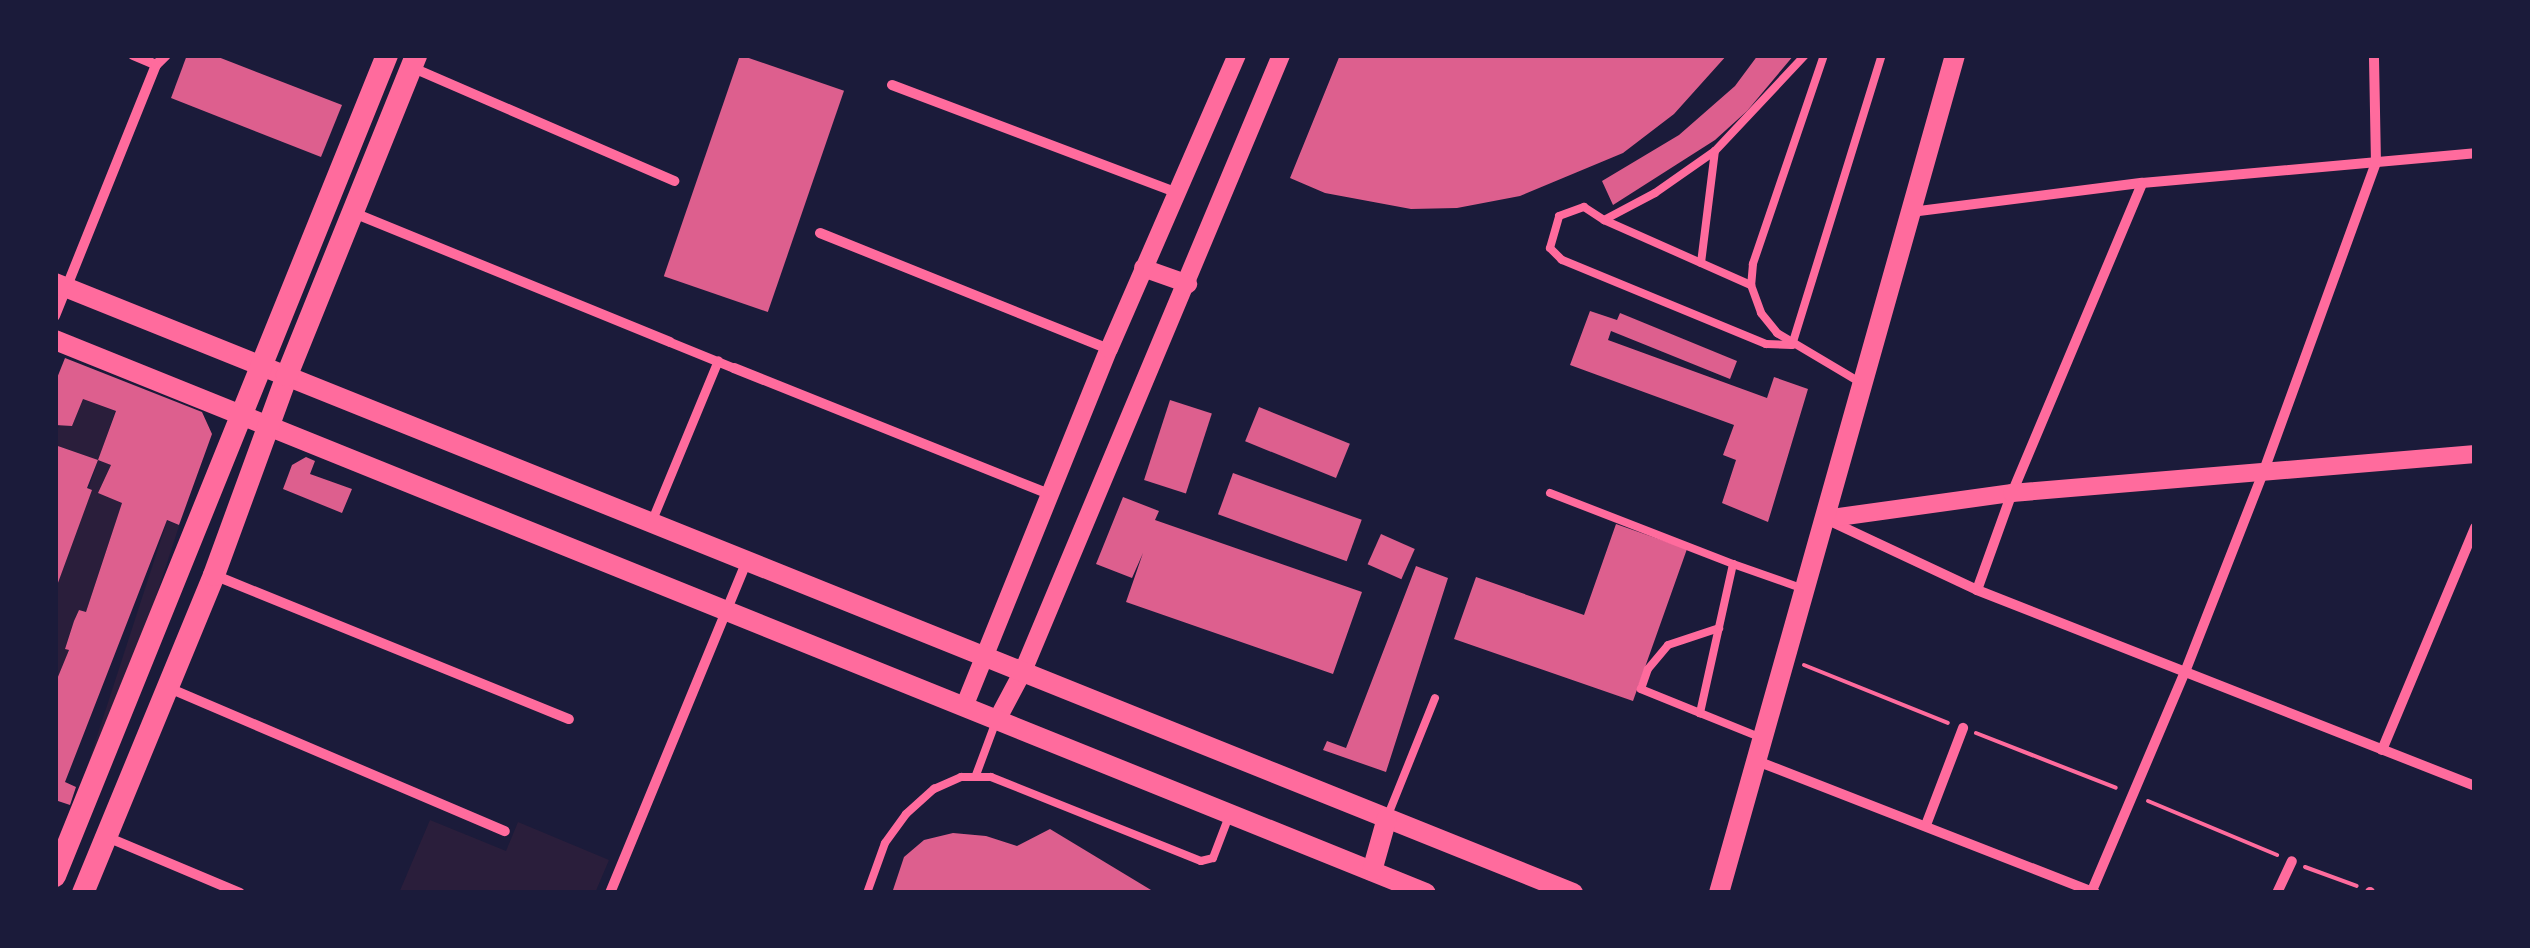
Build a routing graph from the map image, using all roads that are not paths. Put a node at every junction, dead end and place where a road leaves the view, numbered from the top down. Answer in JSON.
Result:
{"nodes":[{"id":1,"x":133,"y":55,"type":"edge"},
{"id":2,"x":166,"y":55,"type":"edge"},
{"id":3,"x":387,"y":55,"type":"edge"},
{"id":4,"x":1281,"y":55,"type":"edge"},
{"id":5,"x":1805,"y":55,"type":"edge"},
{"id":6,"x":1824,"y":55,"type":"edge"},
{"id":7,"x":1882,"y":55,"type":"edge"},
{"id":8,"x":1955,"y":55,"type":"edge"},
{"id":9,"x":2374,"y":55,"type":"edge"},
{"id":10,"x":1233,"y":56,"type":"edge"},
{"id":11,"x":414,"y":61,"type":"edge"},
{"id":12,"x":156,"y":65,"type":"junction"},
{"id":13,"x":892,"y":84,"type":"dead end"},
{"id":14,"x":1715,"y":151,"type":"junction"},
{"id":15,"x":2475,"y":153,"type":"edge"},
{"id":16,"x":2376,"y":162,"type":"junction"},
{"id":17,"x":674,"y":182,"type":"dead end"},
{"id":18,"x":2142,"y":183,"type":"junction"},
{"id":19,"x":1175,"y":192,"type":"junction"},
{"id":20,"x":1911,"y":212,"type":"junction"},
{"id":21,"x":353,"y":213,"type":"junction"},
{"id":22,"x":1604,"y":220,"type":"junction"},
{"id":23,"x":820,"y":233,"type":"dead end"},
{"id":24,"x":1702,"y":263,"type":"junction"},
{"id":25,"x":1143,"y":268,"type":"junction"},
{"id":26,"x":1188,"y":284,"type":"junction"},
{"id":27,"x":1751,"y":285,"type":"junction"},
{"id":28,"x":61,"y":286,"type":"edge"},
{"id":29,"x":55,"y":316,"type":"edge"},
{"id":30,"x":55,"y":340,"type":"edge"},
{"id":31,"x":670,"y":342,"type":"joint"},
{"id":32,"x":1792,"y":345,"type":"junction"},
{"id":33,"x":1108,"y":349,"type":"junction"},
{"id":34,"x":718,"y":360,"type":"junction"},
{"id":35,"x":262,"y":366,"type":"junction"},
{"id":36,"x":734,"y":368,"type":"joint"},
{"id":37,"x":287,"y":375,"type":"junction"},
{"id":38,"x":1862,"y":384,"type":"junction"},
{"id":39,"x":241,"y":416,"type":"junction"},
{"id":40,"x":270,"y":426,"type":"junction"},
{"id":41,"x":2475,"y":454,"type":"edge"},
{"id":42,"x":2263,"y":473,"type":"junction"},
{"id":43,"x":1550,"y":493,"type":"dead end"},
{"id":44,"x":2012,"y":494,"type":"junction"},
{"id":45,"x":1052,"y":495,"type":"junction"},
{"id":46,"x":1824,"y":519,"type":"junction"},
{"id":47,"x":651,"y":522,"type":"junction"},
{"id":48,"x":2475,"y":528,"type":"edge"},
{"id":49,"x":747,"y":561,"type":"junction"},
{"id":50,"x":2462,"y":562,"type":"junction"},
{"id":51,"x":1733,"y":564,"type":"junction"},
{"id":52,"x":2475,"y":568,"type":"edge"},
{"id":53,"x":214,"y":575,"type":"junction"},
{"id":54,"x":1804,"y":590,"type":"junction"},
{"id":55,"x":1977,"y":590,"type":"junction"},
{"id":56,"x":727,"y":611,"type":"junction"},
{"id":57,"x":1719,"y":628,"type":"junction"},
{"id":58,"x":987,"y":658,"type":"junction"},
{"id":59,"x":1023,"y":671,"type":"junction"},
{"id":60,"x":2185,"y":672,"type":"junction"},
{"id":61,"x":169,"y":688,"type":"junction"},
{"id":62,"x":1435,"y":698,"type":"dead end"},
{"id":63,"x":964,"y":707,"type":"junction"},
{"id":64,"x":1700,"y":713,"type":"junction"},
{"id":65,"x":569,"y":719,"type":"dead end"},
{"id":66,"x":997,"y":720,"type":"junction"},
{"id":67,"x":1963,"y":728,"type":"road end"},
{"id":68,"x":1762,"y":739,"type":"junction"},
{"id":69,"x":2382,"y":750,"type":"junction"},
{"id":70,"x":1756,"y":760,"type":"junction"},
{"id":71,"x":976,"y":776,"type":"junction"},
{"id":72,"x":2475,"y":786,"type":"edge"},
{"id":73,"x":1230,"y":814,"type":"junction"},
{"id":74,"x":1387,"y":818,"type":"junction"},
{"id":75,"x":1926,"y":825,"type":"junction"},
{"id":76,"x":505,"y":831,"type":"dead end"},
{"id":77,"x":106,"y":837,"type":"junction"},
{"id":78,"x":2292,"y":862,"type":"road end"},
{"id":79,"x":1372,"y":871,"type":"junction"},
{"id":80,"x":55,"y":876,"type":"edge"},
{"id":81,"x":2093,"y":892,"type":"edge"},
{"id":82,"x":83,"y":893,"type":"edge"},
{"id":83,"x":240,"y":893,"type":"edge"},
{"id":84,"x":610,"y":893,"type":"edge"},
{"id":85,"x":867,"y":893,"type":"edge"},
{"id":86,"x":1426,"y":893,"type":"edge"},
{"id":87,"x":1573,"y":893,"type":"edge"},
{"id":88,"x":1719,"y":893,"type":"edge"},
{"id":89,"x":2277,"y":893,"type":"edge"}],
"edges":[{"from":1,"to":12,"type":"street"},
{"from":2,"to":12,"type":"street"},
{"from":3,"to":35,"type":"main road"},
{"from":4,"to":26,"type":"street"},
{"from":5,"to":14,"type":"lane"},
{"from":6,"to":27,"type":"lane"},
{"from":7,"to":32,"type":"lane"},
{"from":8,"to":20,"type":"main road"},
{"from":9,"to":16,"type":"street"},
{"from":10,"to":19,"type":"street"},
{"from":11,"to":17,"type":"street"},
{"from":11,"to":21,"type":"main road"},
{"from":12,"to":28,"type":"street"},
{"from":13,"to":19,"type":"street"},
{"from":14,"to":22,"type":"lane"},
{"from":14,"to":24,"type":"lane"},
{"from":15,"to":16,"type":"street"},
{"from":16,"to":18,"type":"street"},
{"from":16,"to":42,"type":"street"},
{"from":18,"to":20,"type":"street"},
{"from":18,"to":44,"type":"street"},
{"from":19,"to":25,"type":"street"},
{"from":20,"to":38,"type":"main road"},
{"from":21,"to":31,"type":"street"},
{"from":21,"to":37,"type":"main road"},
{"from":22,"to":24,"type":"lane"},
{"from":22,"to":32,"type":"lane"},
{"from":23,"to":33,"type":"street"},
{"from":24,"to":27,"type":"lane"},
{"from":25,"to":26,"type":"street"},
{"from":25,"to":33,"type":"street"},
{"from":26,"to":59,"type":"street"},
{"from":27,"to":32,"type":"lane"},
{"from":28,"to":29,"type":"street"},
{"from":28,"to":35,"type":"main road"},
{"from":30,"to":39,"type":"main road"},
{"from":31,"to":34,"type":"street"},
{"from":32,"to":38,"type":"lane"},
{"from":33,"to":45,"type":"street"},
{"from":34,"to":36,"type":"street"},
{"from":34,"to":47,"type":"street"},
{"from":35,"to":37,"type":"main road"},
{"from":35,"to":39,"type":"main road"},
{"from":36,"to":45,"type":"street"},
{"from":37,"to":40,"type":"main road"},
{"from":37,"to":47,"type":"main road"},
{"from":38,"to":46,"type":"main road"},
{"from":39,"to":40,"type":"main road"},
{"from":39,"to":80,"type":"main road"},
{"from":40,"to":53,"type":"main road"},
{"from":40,"to":56,"type":"main road"},
{"from":41,"to":42,"type":"street"},
{"from":42,"to":44,"type":"street"},
{"from":42,"to":60,"type":"street"},
{"from":43,"to":51,"type":"lane"},
{"from":44,"to":46,"type":"street"},
{"from":44,"to":55,"type":"street"},
{"from":45,"to":58,"type":"street"},
{"from":46,"to":54,"type":"main road"},
{"from":46,"to":55,"type":"street"},
{"from":47,"to":49,"type":"main road"},
{"from":48,"to":50,"type":"street"},
{"from":49,"to":56,"type":"street"},
{"from":49,"to":58,"type":"main road"},
{"from":50,"to":52,"type":"street"},
{"from":50,"to":69,"type":"street"},
{"from":51,"to":54,"type":"lane"},
{"from":51,"to":57,"type":"lane"},
{"from":53,"to":61,"type":"main road"},
{"from":53,"to":65,"type":"street"},
{"from":54,"to":68,"type":"main road"},
{"from":55,"to":60,"type":"street"},
{"from":56,"to":63,"type":"main road"},
{"from":56,"to":84,"type":"street"},
{"from":57,"to":64,"type":"lane"},
{"from":57,"to":64,"type":"lane"},
{"from":58,"to":59,"type":"main road"},
{"from":58,"to":63,"type":"street"},
{"from":59,"to":66,"type":"street"},
{"from":59,"to":74,"type":"main road"},
{"from":60,"to":69,"type":"street"},
{"from":60,"to":81,"type":"street"},
{"from":61,"to":76,"type":"street"},
{"from":61,"to":77,"type":"main road"},
{"from":62,"to":74,"type":"lane"},
{"from":63,"to":66,"type":"main road"},
{"from":64,"to":68,"type":"lane"},
{"from":66,"to":71,"type":"lane"},
{"from":66,"to":73,"type":"main road"},
{"from":67,"to":75,"type":"street"},
{"from":68,"to":70,"type":"main road"},
{"from":69,"to":72,"type":"street"},
{"from":70,"to":75,"type":"street"},
{"from":70,"to":88,"type":"main road"},
{"from":71,"to":73,"type":"lane"},
{"from":71,"to":85,"type":"lane"},
{"from":73,"to":79,"type":"main road"},
{"from":74,"to":79,"type":"main road"},
{"from":74,"to":87,"type":"main road"},
{"from":75,"to":81,"type":"street"},
{"from":77,"to":82,"type":"main road"},
{"from":77,"to":83,"type":"street"},
{"from":78,"to":89,"type":"street"},
{"from":79,"to":86,"type":"main road"}]}
